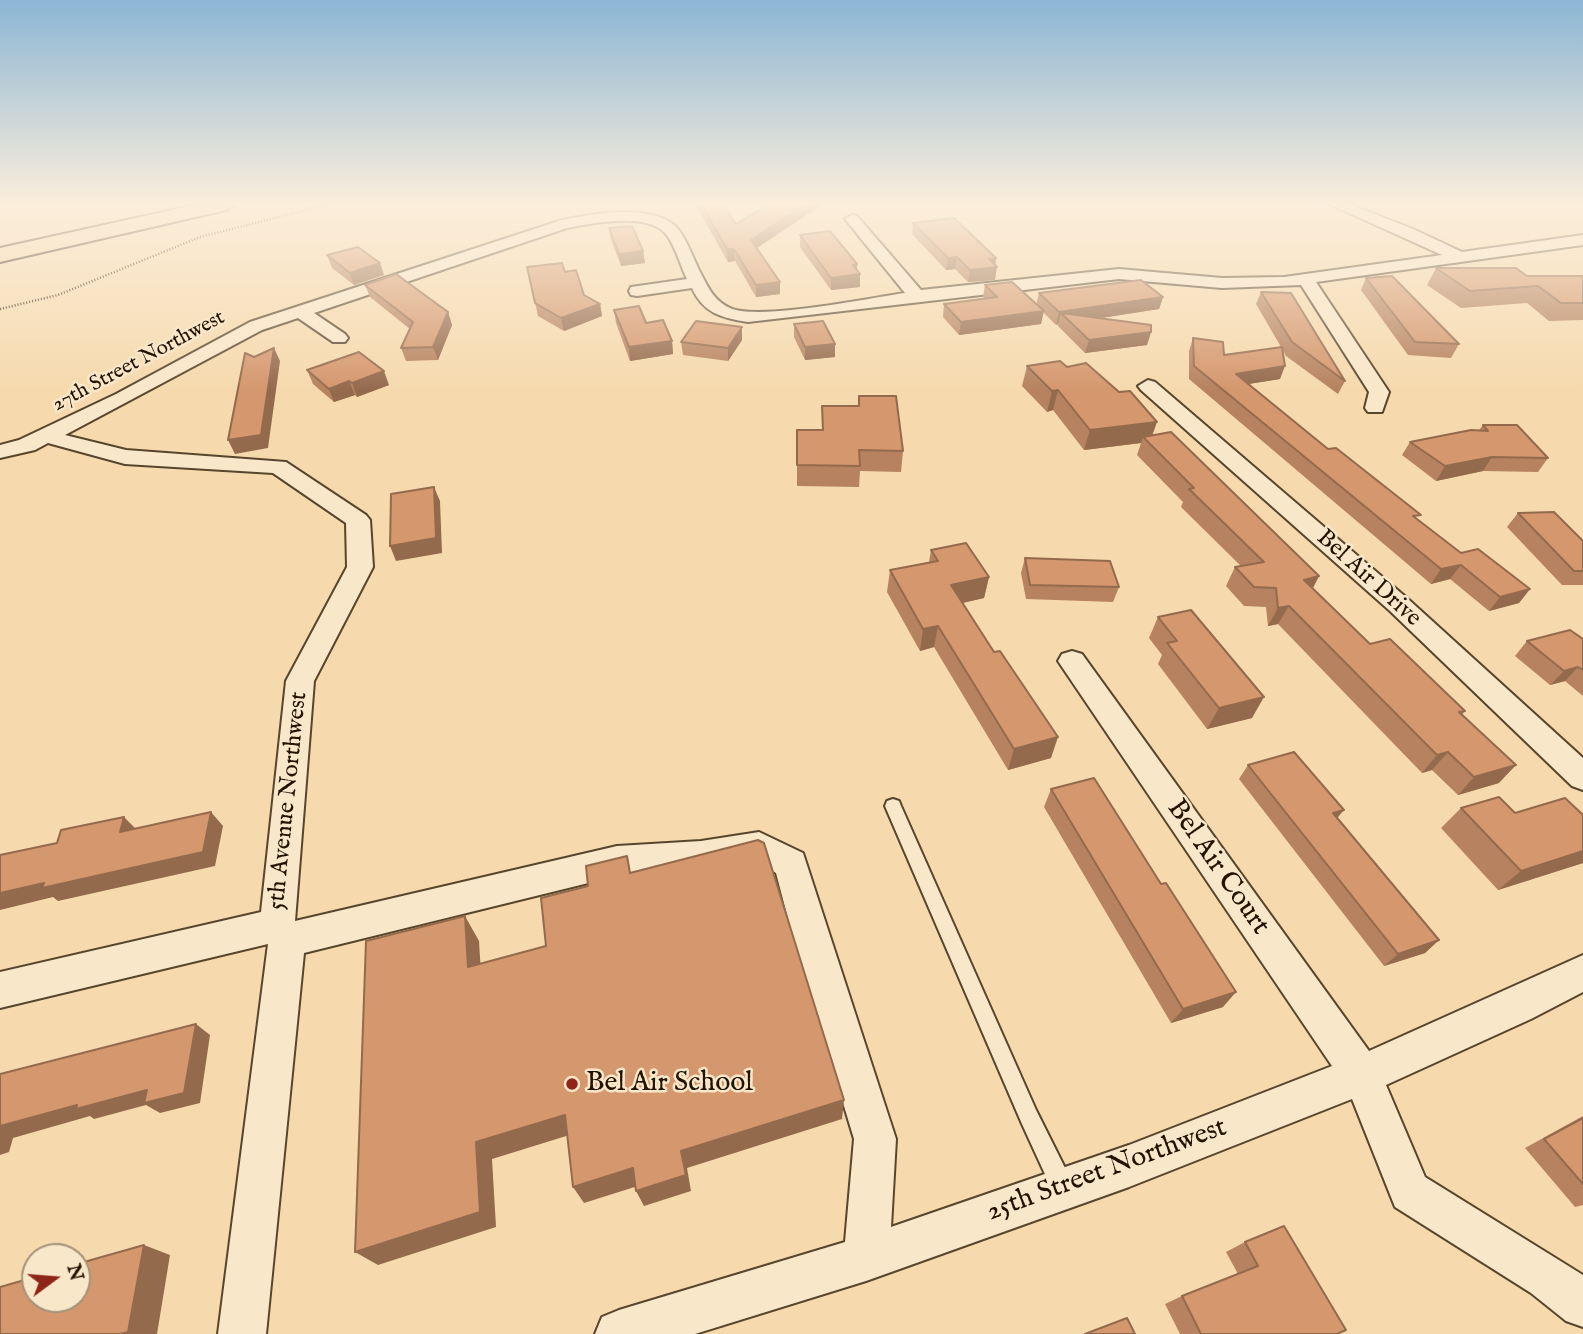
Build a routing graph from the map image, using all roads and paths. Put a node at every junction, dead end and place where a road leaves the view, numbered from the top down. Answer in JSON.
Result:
{"nodes":[{"id":1,"x":128,"y":266,"type":"edge"},
{"id":2,"x":437,"y":266,"type":"edge"},
{"id":3,"x":688,"y":266,"type":"edge"},
{"id":4,"x":892,"y":266,"type":"edge"},
{"id":5,"x":1395,"y":266,"type":"edge"},
{"id":6,"x":1306,"y":279,"type":"junction"},
{"id":7,"x":696,"y":282,"type":"junction"},
{"id":8,"x":637,"y":291,"type":"dead end"},
{"id":9,"x":917,"y":296,"type":"junction"},
{"id":10,"x":0,"y":309,"type":"edge"},
{"id":11,"x":300,"y":311,"type":"junction"},
{"id":12,"x":339,"y":338,"type":"dead end"},
{"id":13,"x":1148,"y":386,"type":"dead end"},
{"id":14,"x":1375,"y":408,"type":"dead end"},
{"id":15,"x":46,"y":436,"type":"junction"},
{"id":16,"x":0,"y":452,"type":"edge"},
{"id":17,"x":1072,"y":661,"type":"dead end"},
{"id":18,"x":1583,"y":778,"type":"edge"},
{"id":19,"x":893,"y":806,"type":"dead end"},
{"id":20,"x":282,"y":932,"type":"junction"},
{"id":21,"x":1583,"y":973,"type":"edge"},
{"id":22,"x":0,"y":990,"type":"edge"},
{"id":23,"x":1362,"y":1075,"type":"junction"},
{"id":24,"x":1063,"y":1189,"type":"junction"},
{"id":25,"x":866,"y":1258,"type":"junction"},
{"id":26,"x":1583,"y":1304,"type":"edge"},
{"id":27,"x":242,"y":1334,"type":"edge"},
{"id":28,"x":619,"y":1334,"type":"edge"}],
"edges":[{"from":1,"to":10,"type":"path"},
{"from":2,"to":11,"type":"street","name":"27th Street Northwest"},
{"from":3,"to":7,"type":"street","name":"27th Street Northwest"},
{"from":4,"to":9,"type":"street"},
{"from":5,"to":6,"type":"street"},
{"from":6,"to":9,"type":"street","name":"27th Street Northwest"},
{"from":6,"to":14,"type":"street"},
{"from":7,"to":8,"type":"street"},
{"from":7,"to":9,"type":"street","name":"27th Street Northwest"},
{"from":11,"to":12,"type":"street"},
{"from":11,"to":15,"type":"street","name":"27th Street Northwest"},
{"from":13,"to":18,"type":"street","name":"Bel Air Drive"},
{"from":15,"to":16,"type":"street","name":"27th Street Northwest"},
{"from":15,"to":20,"type":"street","name":"5th Avenue Northwest"},
{"from":17,"to":23,"type":"street","name":"Bel Air Court"},
{"from":19,"to":24,"type":"lane"},
{"from":20,"to":22,"type":"street"},
{"from":20,"to":25,"type":"street"},
{"from":20,"to":27,"type":"street","name":"5th Avenue Northwest"},
{"from":21,"to":23,"type":"street","name":"25th Street Northwest"},
{"from":23,"to":24,"type":"street","name":"25th Street Northwest"},
{"from":23,"to":26,"type":"street","name":"Bel Air Court"},
{"from":24,"to":25,"type":"street","name":"25th Street Northwest"},
{"from":25,"to":28,"type":"street","name":"25th Street Northwest"}]}
